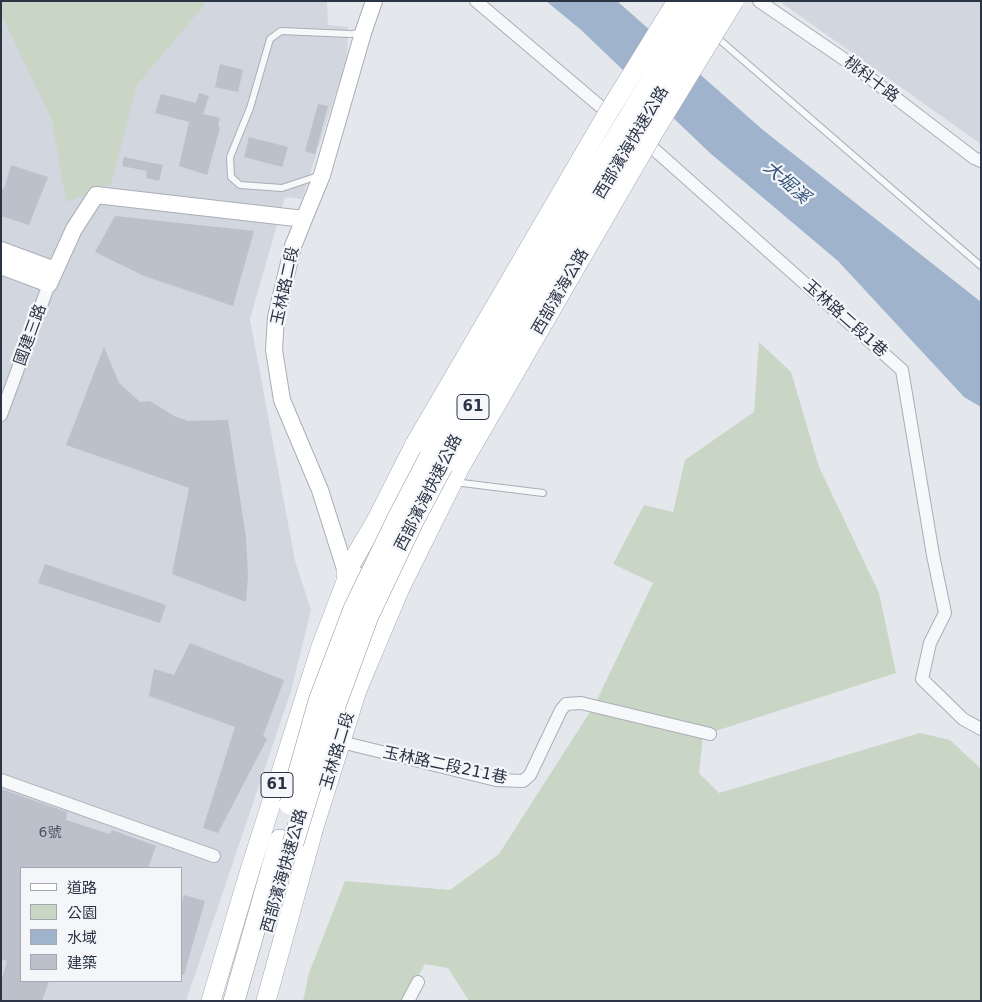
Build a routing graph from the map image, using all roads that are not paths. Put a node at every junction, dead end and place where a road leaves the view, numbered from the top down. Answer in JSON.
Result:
{"nodes":[{"id":1,"x":374,"y":1,"type":"edge"},
{"id":2,"x":476,"y":1,"type":"edge"},
{"id":3,"x":676,"y":1,"type":"edge"},
{"id":4,"x":699,"y":1,"type":"edge"},
{"id":5,"x":717,"y":1,"type":"edge"},
{"id":6,"x":734,"y":1,"type":"edge"},
{"id":7,"x":759,"y":1,"type":"edge"},
{"id":8,"x":363,"y":33,"type":"junction"},
{"id":9,"x":608,"y":113,"type":"junction"},
{"id":10,"x":647,"y":143,"type":"junction"},
{"id":11,"x":981,"y":161,"type":"edge"},
{"id":12,"x":322,"y":175,"type":"junction"},
{"id":13,"x":304,"y":219,"type":"junction"},
{"id":14,"x":1,"y":250,"type":"edge"},
{"id":15,"x":1,"y":266,"type":"edge"},
{"id":16,"x":981,"y":266,"type":"edge"},
{"id":17,"x":52,"y":277,"type":"junction"},
{"id":18,"x":1,"y":415,"type":"edge"},
{"id":19,"x":457,"y":474,"type":"junction"},
{"id":20,"x":543,"y":493,"type":"dead end"},
{"id":21,"x":445,"y":498,"type":"junction"},
{"id":22,"x":346,"y":572,"type":"junction"},
{"id":23,"x":375,"y":580,"type":"junction"},
{"id":24,"x":400,"y":588,"type":"junction"},
{"id":25,"x":981,"y":729,"type":"edge"},
{"id":26,"x":710,"y":734,"type":"dead end"},
{"id":27,"x":341,"y":742,"type":"junction"},
{"id":28,"x":1,"y":780,"type":"edge"},
{"id":29,"x":286,"y":842,"type":"junction"},
{"id":30,"x":214,"y":856,"type":"dead end"},
{"id":31,"x":418,"y":982,"type":"dead end"},
{"id":32,"x":211,"y":1001,"type":"edge"},
{"id":33,"x":234,"y":1001,"type":"edge"},
{"id":34,"x":248,"y":1001,"type":"edge"},
{"id":35,"x":266,"y":1001,"type":"edge"},
{"id":36,"x":408,"y":1001,"type":"edge"}],
"edges":[{"from":1,"to":8,"type":"street","name":"玉林路二段"},
{"from":2,"to":9,"type":"street"},
{"from":3,"to":9,"type":"main road","number":"61","bridge":true},
{"from":3,"to":16,"type":"lane"},
{"from":4,"to":29,"type":"highway","name":"西部濱海快速公路","number":"61","bridge":true},
{"from":5,"to":29,"type":"highway","name":"西部濱海快速公路","number":"61","bridge":true},
{"from":6,"to":10,"type":"main road","name":"西部濱海公路","number":"61","bridge":true},
{"from":7,"to":11,"type":"street","name":"桃科十路"},
{"from":8,"to":12,"type":"street","name":"玉林路二段"},
{"from":8,"to":12,"type":"lane"},
{"from":9,"to":22,"type":"main road","number":"61","bridge":true},
{"from":10,"to":19,"type":"main road","name":"西部濱海公路","number":"61","bridge":true},
{"from":10,"to":25,"type":"street","name":"玉林路二段1巷"},
{"from":12,"to":13,"type":"street","name":"玉林路二段"},
{"from":13,"to":17,"type":"street"},
{"from":13,"to":22,"type":"street","name":"玉林路二段"},
{"from":14,"to":17,"type":"street"},
{"from":15,"to":17,"type":"street"},
{"from":17,"to":18,"type":"street","name":"國建三路"},
{"from":19,"to":20,"type":"lane"},
{"from":19,"to":21,"type":"main road","name":"西部濱海公路","number":"61"},
{"from":21,"to":23,"type":"lane"},
{"from":21,"to":24,"type":"main road","name":"西部濱海公路","number":"61"},
{"from":22,"to":23,"type":"street"},
{"from":22,"to":32,"type":"main road","name":"玉林路二段","number":"61"},
{"from":23,"to":24,"type":"street"},
{"from":24,"to":27,"type":"main road","name":"玉林路二段","number":"61"},
{"from":26,"to":27,"type":"street","name":"玉林路二段211巷"},
{"from":27,"to":35,"type":"main road","name":"玉林路二段","number":"61"},
{"from":28,"to":30,"type":"street"},
{"from":29,"to":33,"type":"highway","name":"西部濱海快速公路","number":"61"},
{"from":29,"to":34,"type":"highway","name":"西部濱海快速公路","number":"61"},
{"from":31,"to":36,"type":"street"}]}
